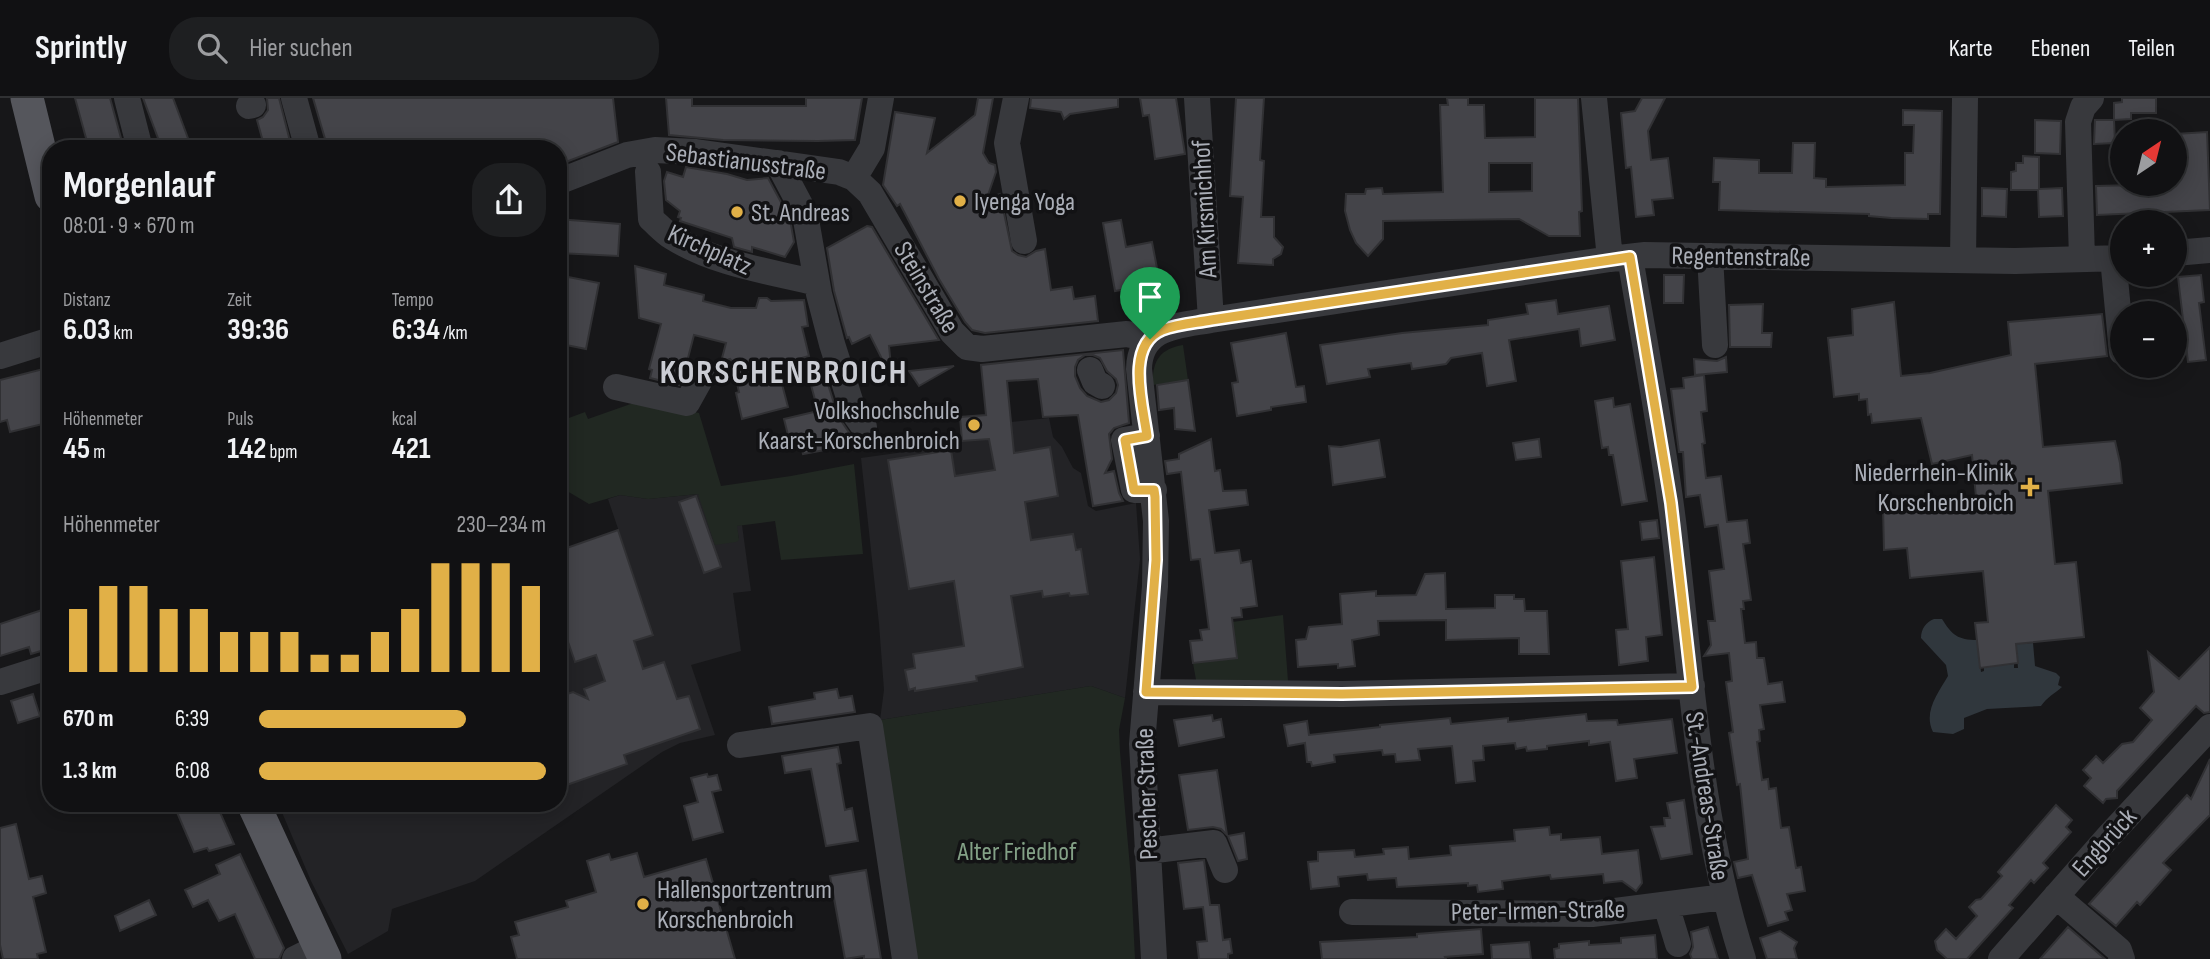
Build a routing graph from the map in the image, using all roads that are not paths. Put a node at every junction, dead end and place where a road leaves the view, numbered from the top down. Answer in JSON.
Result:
{"nodes":[{"id":1,"x":27,"y":98,"type":"edge"},
{"id":2,"x":127,"y":98,"type":"edge"},
{"id":3,"x":294,"y":98,"type":"edge"},
{"id":4,"x":881,"y":98,"type":"edge"},
{"id":5,"x":1016,"y":98,"type":"edge"},
{"id":6,"x":1197,"y":98,"type":"edge"},
{"id":7,"x":1965,"y":98,"type":"edge"},
{"id":8,"x":2091,"y":98,"type":"edge"},
{"id":9,"x":1594,"y":99,"type":"edge"},
{"id":10,"x":138,"y":140,"type":"edge"},
{"id":11,"x":306,"y":140,"type":"edge"},
{"id":12,"x":646,"y":155,"type":"junction"},
{"id":13,"x":42,"y":160,"type":"edge"},
{"id":14,"x":778,"y":163,"type":"junction"},
{"id":15,"x":567,"y":178,"type":"edge"},
{"id":16,"x":854,"y":178,"type":"junction"},
{"id":17,"x":1024,"y":241,"type":"dead end"},
{"id":18,"x":2210,"y":250,"type":"edge"},
{"id":19,"x":2187,"y":252,"type":"edge"},
{"id":20,"x":1710,"y":256,"type":"junction"},
{"id":21,"x":1620,"y":258,"type":"junction"},
{"id":22,"x":2110,"y":258,"type":"edge"},
{"id":23,"x":2082,"y":259,"type":"junction"},
{"id":24,"x":1963,"y":260,"type":"junction"},
{"id":25,"x":817,"y":284,"type":"junction"},
{"id":26,"x":1218,"y":325,"type":"junction"},
{"id":27,"x":1150,"y":339,"type":"junction"},
{"id":28,"x":42,"y":343,"type":"edge"},
{"id":29,"x":1715,"y":345,"type":"dead end"},
{"id":30,"x":0,"y":356,"type":"edge"},
{"id":31,"x":702,"y":376,"type":"dead end"},
{"id":32,"x":616,"y":387,"type":"dead end"},
{"id":33,"x":864,"y":426,"type":"dead end"},
{"id":34,"x":42,"y":669,"type":"edge"},
{"id":35,"x":1140,"y":681,"type":"junction"},
{"id":36,"x":0,"y":682,"type":"edge"},
{"id":37,"x":1692,"y":687,"type":"junction"},
{"id":38,"x":2210,"y":727,"type":"edge"},
{"id":39,"x":740,"y":745,"type":"dead end"},
{"id":40,"x":257,"y":812,"type":"edge"},
{"id":41,"x":1147,"y":850,"type":"junction"},
{"id":42,"x":1225,"y":870,"type":"dead end"},
{"id":43,"x":2056,"y":896,"type":"junction"},
{"id":44,"x":1724,"y":897,"type":"junction"},
{"id":45,"x":1666,"y":905,"type":"junction"},
{"id":46,"x":1352,"y":912,"type":"dead end"},
{"id":47,"x":1678,"y":944,"type":"dead end"},
{"id":48,"x":313,"y":955,"type":"edge"},
{"id":49,"x":905,"y":959,"type":"edge"},
{"id":50,"x":1154,"y":959,"type":"edge"},
{"id":51,"x":1743,"y":959,"type":"edge"},
{"id":52,"x":2001,"y":959,"type":"edge"},
{"id":53,"x":2122,"y":959,"type":"edge"}],
"edges":[{"from":1,"to":13,"type":"main road"},
{"from":2,"to":10,"type":"street"},
{"from":3,"to":11,"type":"street"},
{"from":4,"to":16,"type":"street"},
{"from":5,"to":17,"type":"street"},
{"from":6,"to":26,"type":"street","name":"Am Kirsmichhof"},
{"from":7,"to":24,"type":"street"},
{"from":8,"to":23,"type":"street"},
{"from":9,"to":21,"type":"street","name":"St.-Andreas-Straße"},
{"from":12,"to":14,"type":"street","name":"Sebastianusstraße"},
{"from":12,"to":15,"type":"street","name":"Sebastianusstraße"},
{"from":12,"to":25,"type":"street","name":"Kirchplatz"},
{"from":14,"to":16,"type":"street","name":"Sebastianusstraße"},
{"from":14,"to":25,"type":"street"},
{"from":16,"to":27,"type":"street","name":"Steinstraße"},
{"from":18,"to":19,"type":"street"},
{"from":20,"to":21,"type":"street","name":"Regentenstraße"},
{"from":20,"to":24,"type":"street","name":"Regentenstraße"},
{"from":20,"to":29,"type":"street"},
{"from":21,"to":26,"type":"street","name":"Regentenstraße"},
{"from":21,"to":37,"type":"street","name":"St.-Andreas-Straße"},
{"from":22,"to":23,"type":"street","name":"Regentenstraße"},
{"from":23,"to":24,"type":"street","name":"Regentenstraße"},
{"from":25,"to":33,"type":"street"},
{"from":26,"to":27,"type":"street","name":"Regentenstraße"},
{"from":27,"to":35,"type":"street","name":"Pescher Straße"},
{"from":28,"to":30,"type":"street"},
{"from":31,"to":32,"type":"street"},
{"from":34,"to":36,"type":"street"},
{"from":35,"to":37,"type":"street"},
{"from":35,"to":41,"type":"street","name":"Pescher Straße"},
{"from":37,"to":44,"type":"street","name":"St.-Andreas-Straße"},
{"from":38,"to":43,"type":"street","name":"Engbrück"},
{"from":39,"to":49,"type":"street"},
{"from":40,"to":48,"type":"main road"},
{"from":41,"to":42,"type":"street"},
{"from":41,"to":50,"type":"street","name":"Pescher Straße"},
{"from":43,"to":52,"type":"street","name":"Engbrück"},
{"from":43,"to":53,"type":"street"},
{"from":44,"to":45,"type":"street","name":"Peter-Irmen-Straße"},
{"from":44,"to":51,"type":"street","name":"St.-Andreas-Straße"},
{"from":45,"to":46,"type":"street","name":"Peter-Irmen-Straße"},
{"from":45,"to":47,"type":"street"}]}
